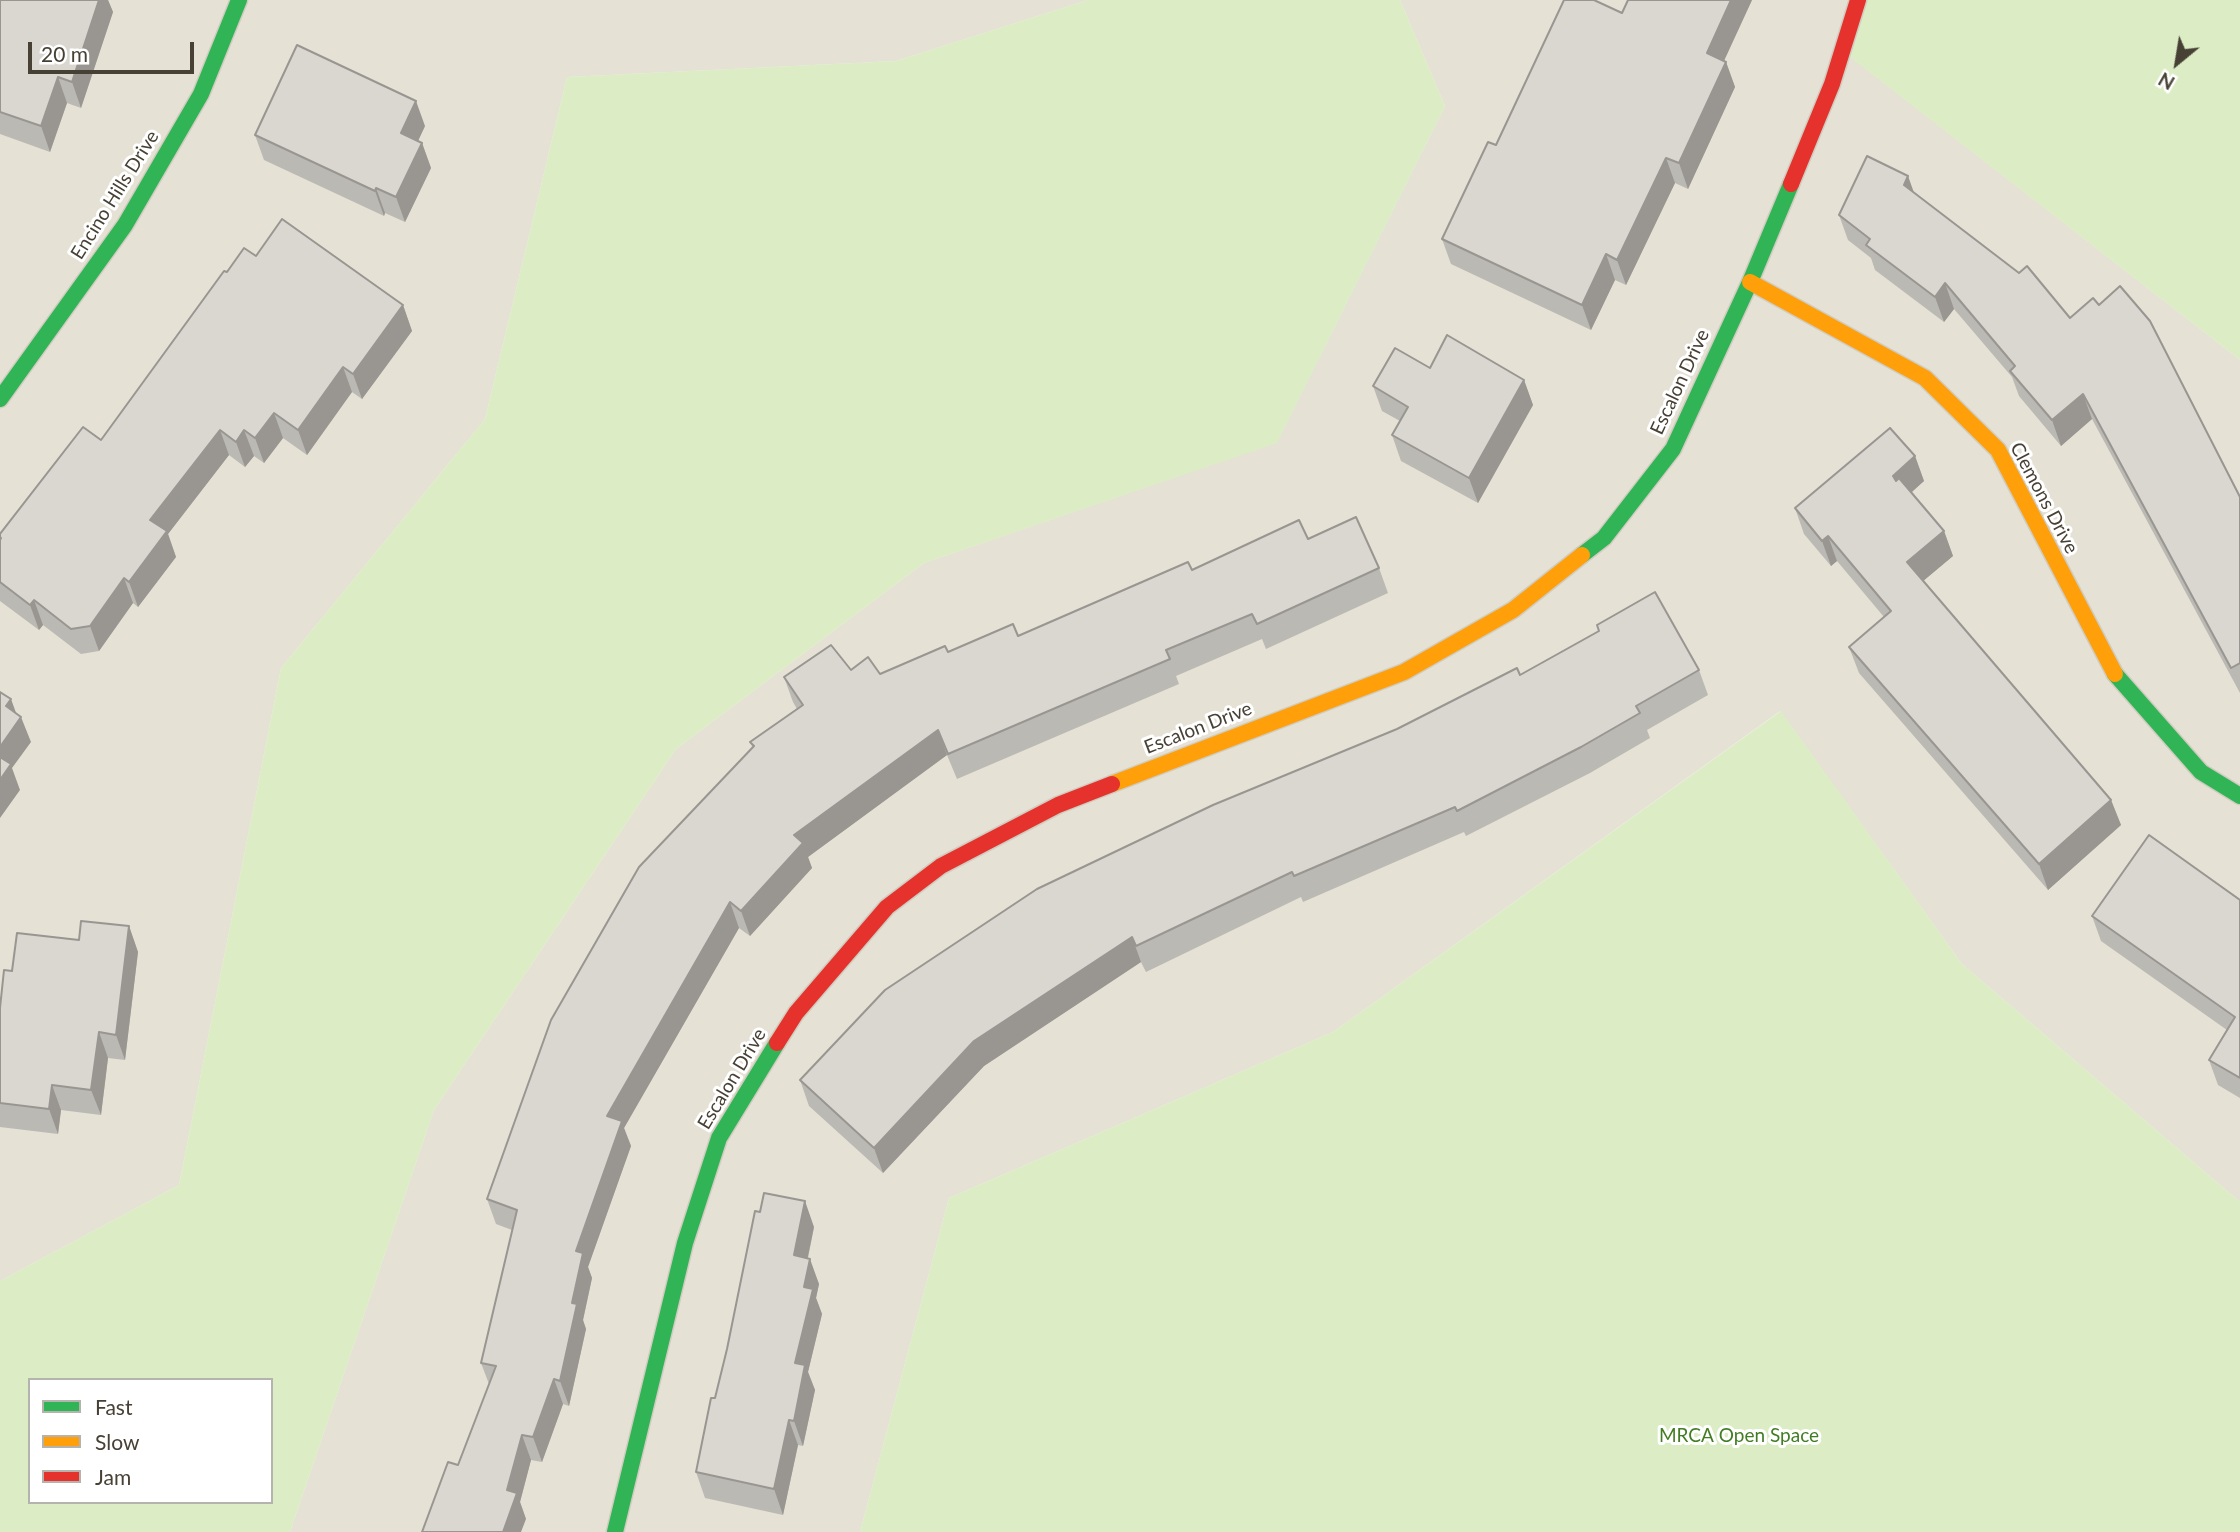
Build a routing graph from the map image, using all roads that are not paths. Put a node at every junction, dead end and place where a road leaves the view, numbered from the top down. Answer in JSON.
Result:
{"nodes":[{"id":1,"x":239,"y":0,"type":"edge"},
{"id":2,"x":1858,"y":0,"type":"edge"},
{"id":3,"x":1750,"y":282,"type":"junction"},
{"id":4,"x":0,"y":399,"type":"edge"},
{"id":5,"x":2240,"y":796,"type":"edge"},
{"id":6,"x":615,"y":1532,"type":"edge"}],
"edges":[{"from":1,"to":4,"type":"street","name":"Encino Hills Drive"},
{"from":2,"to":3,"type":"street","name":"Escalon Drive"},
{"from":3,"to":5,"type":"street","name":"Clemons Drive"},
{"from":3,"to":6,"type":"street","name":"Escalon Drive"}]}
